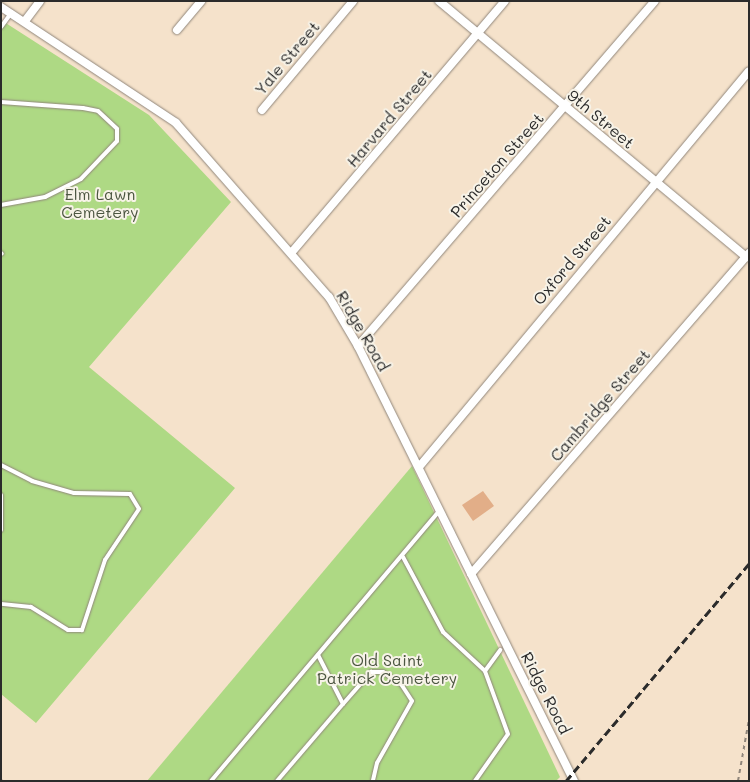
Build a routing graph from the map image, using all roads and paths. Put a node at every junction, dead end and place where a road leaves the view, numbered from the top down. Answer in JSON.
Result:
{"nodes":[{"id":1,"x":40,"y":1,"type":"edge"},
{"id":2,"x":201,"y":1,"type":"edge"},
{"id":3,"x":353,"y":1,"type":"edge"},
{"id":4,"x":439,"y":1,"type":"edge"},
{"id":5,"x":505,"y":1,"type":"edge"},
{"id":6,"x":655,"y":1,"type":"edge"},
{"id":7,"x":1,"y":7,"type":"edge"},
{"id":8,"x":11,"y":13,"type":"junction"},
{"id":9,"x":25,"y":22,"type":"junction"},
{"id":10,"x":1,"y":27,"type":"edge"},
{"id":11,"x":177,"y":30,"type":"dead end"},
{"id":12,"x":478,"y":34,"type":"junction"},
{"id":13,"x":749,"y":71,"type":"edge"},
{"id":14,"x":1,"y":102,"type":"edge"},
{"id":15,"x":566,"y":108,"type":"junction"},
{"id":16,"x":262,"y":110,"type":"dead end"},
{"id":17,"x":655,"y":181,"type":"junction"},
{"id":18,"x":1,"y":205,"type":"edge"},
{"id":19,"x":292,"y":252,"type":"junction"},
{"id":20,"x":748,"y":255,"type":"edge"},
{"id":21,"x":358,"y":346,"type":"junction"},
{"id":22,"x":1,"y":465,"type":"edge"},
{"id":23,"x":418,"y":467,"type":"junction"},
{"id":24,"x":1,"y":495,"type":"edge"},
{"id":25,"x":440,"y":510,"type":"junction"},
{"id":26,"x":1,"y":530,"type":"edge"},
{"id":27,"x":404,"y":557,"type":"junction"},
{"id":28,"x":471,"y":574,"type":"junction"},
{"id":29,"x":1,"y":604,"type":"edge"},
{"id":30,"x":500,"y":650,"type":"dead end"},
{"id":31,"x":318,"y":655,"type":"junction"},
{"id":32,"x":485,"y":672,"type":"junction"},
{"id":33,"x":343,"y":704,"type":"junction"},
{"id":34,"x":749,"y":719,"type":"edge"},
{"id":35,"x":283,"y":774,"type":"junction"},
{"id":36,"x":573,"y":778,"type":"edge"},
{"id":37,"x":211,"y":781,"type":"edge"},
{"id":38,"x":277,"y":781,"type":"edge"},
{"id":39,"x":283,"y":781,"type":"edge"},
{"id":40,"x":373,"y":781,"type":"edge"},
{"id":41,"x":475,"y":781,"type":"edge"},
{"id":42,"x":738,"y":781,"type":"edge"}],
"edges":[{"from":1,"to":9,"type":"street"},
{"from":2,"to":11,"type":"street"},
{"from":3,"to":16,"type":"street","name":"Yale Street"},
{"from":4,"to":12,"type":"street","name":"9th Street"},
{"from":5,"to":12,"type":"street","name":"Harvard Street"},
{"from":6,"to":15,"type":"street","name":"Princeton Street"},
{"from":7,"to":8,"type":"street","name":"Ridge Road"},
{"from":8,"to":9,"type":"street","name":"Ridge Road"},
{"from":8,"to":10,"type":"lane"},
{"from":9,"to":19,"type":"street","name":"Ridge Road"},
{"from":12,"to":15,"type":"street","name":"9th Street"},
{"from":12,"to":19,"type":"street","name":"Harvard Street"},
{"from":13,"to":17,"type":"street","name":"Oxford Street"},
{"from":14,"to":18,"type":"lane"},
{"from":15,"to":17,"type":"street","name":"9th Street"},
{"from":15,"to":21,"type":"street","name":"Princeton Street"},
{"from":17,"to":20,"type":"street","name":"9th Street"},
{"from":17,"to":23,"type":"street","name":"Oxford Street"},
{"from":19,"to":21,"type":"street","name":"Ridge Road"},
{"from":20,"to":28,"type":"street","name":"Cambridge Street"},
{"from":21,"to":23,"type":"street","name":"Ridge Road"},
{"from":22,"to":29,"type":"lane"},
{"from":23,"to":25,"type":"street","name":"Ridge Road"},
{"from":24,"to":26,"type":"lane"},
{"from":25,"to":27,"type":"lane"},
{"from":25,"to":28,"type":"street","name":"Ridge Road"},
{"from":27,"to":31,"type":"lane"},
{"from":27,"to":32,"type":"lane"},
{"from":28,"to":36,"type":"street","name":"Ridge Road"},
{"from":30,"to":32,"type":"lane"},
{"from":31,"to":33,"type":"lane"},
{"from":31,"to":37,"type":"lane"},
{"from":32,"to":41,"type":"lane"},
{"from":33,"to":35,"type":"lane"},
{"from":33,"to":40,"type":"lane"},
{"from":34,"to":42,"type":"path"},
{"from":35,"to":38,"type":"lane"},
{"from":35,"to":39,"type":"lane"}]}
